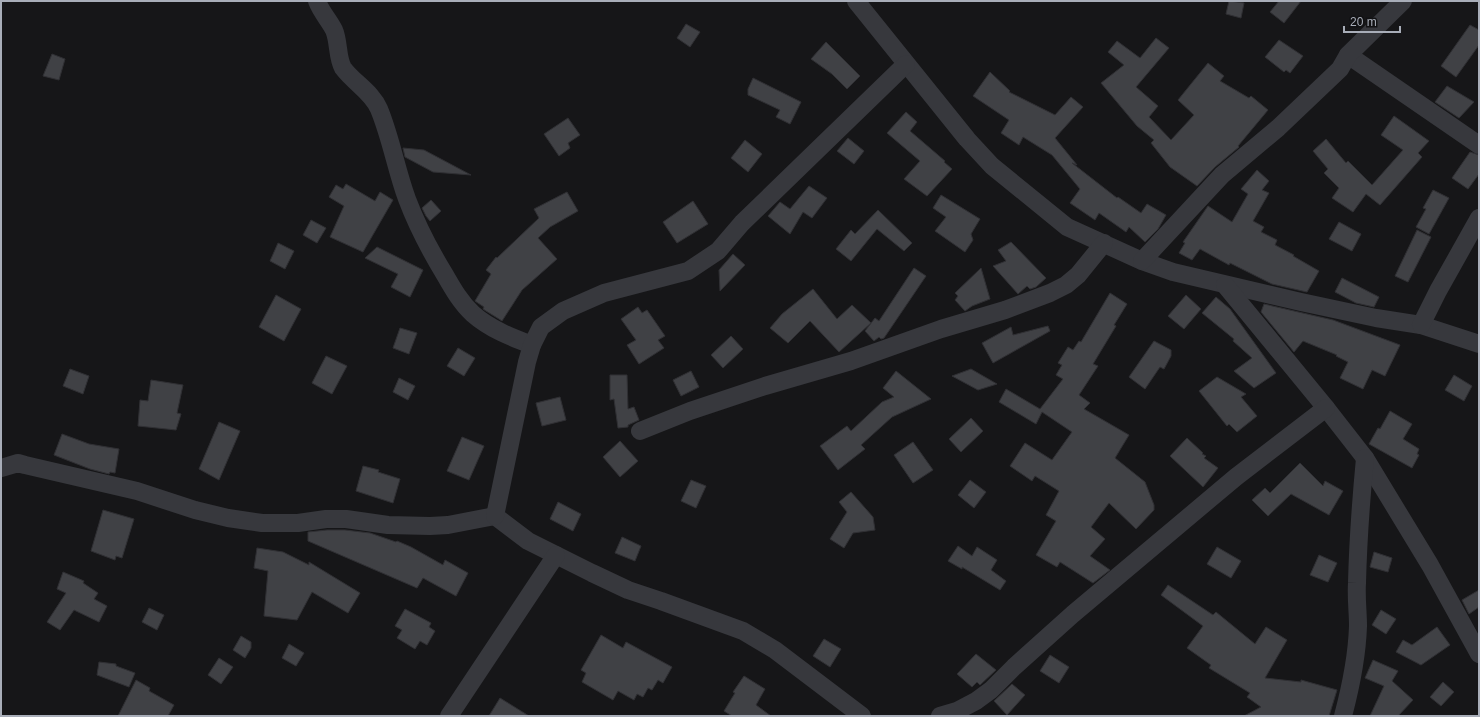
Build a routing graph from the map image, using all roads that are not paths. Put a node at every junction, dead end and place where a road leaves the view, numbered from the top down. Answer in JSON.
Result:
{"nodes":[{"id":1,"x":317,"y":1,"type":"edge"},
{"id":2,"x":856,"y":1,"type":"edge"},
{"id":3,"x":1403,"y":1,"type":"edge"},
{"id":4,"x":1348,"y":55,"type":"junction"},
{"id":5,"x":906,"y":64,"type":"junction"},
{"id":6,"x":1479,"y":145,"type":"edge"},
{"id":7,"x":1479,"y":218,"type":"edge"},
{"id":8,"x":1104,"y":243,"type":"junction"},
{"id":9,"x":1142,"y":261,"type":"junction"},
{"id":10,"x":1225,"y":285,"type":"junction"},
{"id":11,"x":1421,"y":325,"type":"junction"},
{"id":12,"x":1479,"y":344,"type":"edge"},
{"id":13,"x":532,"y":345,"type":"junction"},
{"id":14,"x":1326,"y":408,"type":"junction"},
{"id":15,"x":640,"y":431,"type":"dead end"},
{"id":16,"x":1365,"y":458,"type":"junction"},
{"id":17,"x":1,"y":468,"type":"edge"},
{"id":18,"x":495,"y":516,"type":"junction"},
{"id":19,"x":556,"y":555,"type":"junction"},
{"id":20,"x":1479,"y":654,"type":"edge"},
{"id":21,"x":449,"y":716,"type":"edge"},
{"id":22,"x":862,"y":716,"type":"edge"},
{"id":23,"x":940,"y":716,"type":"edge"},
{"id":24,"x":1343,"y":716,"type":"edge"}],
"edges":[{"from":1,"to":13,"type":"street"},
{"from":2,"to":5,"type":"street"},
{"from":3,"to":4,"type":"street"},
{"from":4,"to":6,"type":"street"},
{"from":4,"to":9,"type":"street"},
{"from":5,"to":8,"type":"street"},
{"from":5,"to":13,"type":"street"},
{"from":7,"to":11,"type":"street"},
{"from":8,"to":9,"type":"street"},
{"from":8,"to":15,"type":"street"},
{"from":9,"to":10,"type":"street"},
{"from":10,"to":11,"type":"street"},
{"from":10,"to":14,"type":"street"},
{"from":11,"to":12,"type":"street"},
{"from":13,"to":18,"type":"street"},
{"from":14,"to":16,"type":"street"},
{"from":14,"to":23,"type":"street"},
{"from":16,"to":20,"type":"street"},
{"from":16,"to":24,"type":"street"},
{"from":17,"to":18,"type":"street"},
{"from":18,"to":19,"type":"street"},
{"from":19,"to":21,"type":"street"},
{"from":19,"to":22,"type":"street"}]}
